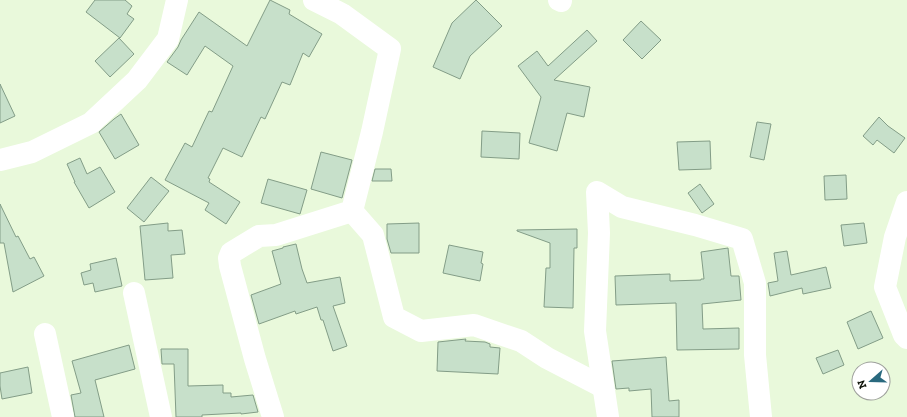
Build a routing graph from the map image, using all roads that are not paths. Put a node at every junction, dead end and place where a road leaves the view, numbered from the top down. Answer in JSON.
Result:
{"nodes":[{"id":1,"x":177,"y":0,"type":"edge"},
{"id":2,"x":314,"y":0,"type":"edge"},
{"id":3,"x":0,"y":160,"type":"edge"},
{"id":4,"x":907,"y":202,"type":"edge"},
{"id":5,"x":352,"y":211,"type":"junction"},
{"id":6,"x":134,"y":292,"type":"dead end"},
{"id":7,"x":44,"y":334,"type":"dead end"},
{"id":8,"x":907,"y":338,"type":"edge"},
{"id":9,"x":603,"y":387,"type":"junction"},
{"id":10,"x":63,"y":417,"type":"edge"},
{"id":11,"x":161,"y":417,"type":"edge"},
{"id":12,"x":273,"y":417,"type":"edge"},
{"id":13,"x":608,"y":417,"type":"edge"},
{"id":14,"x":761,"y":417,"type":"edge"}],
"edges":[{"from":1,"to":3,"type":"street"},
{"from":2,"to":5,"type":"street"},
{"from":4,"to":8,"type":"street"},
{"from":5,"to":9,"type":"street"},
{"from":5,"to":12,"type":"street"},
{"from":6,"to":11,"type":"street"},
{"from":7,"to":10,"type":"street"},
{"from":9,"to":13,"type":"street"},
{"from":9,"to":14,"type":"street"}]}
